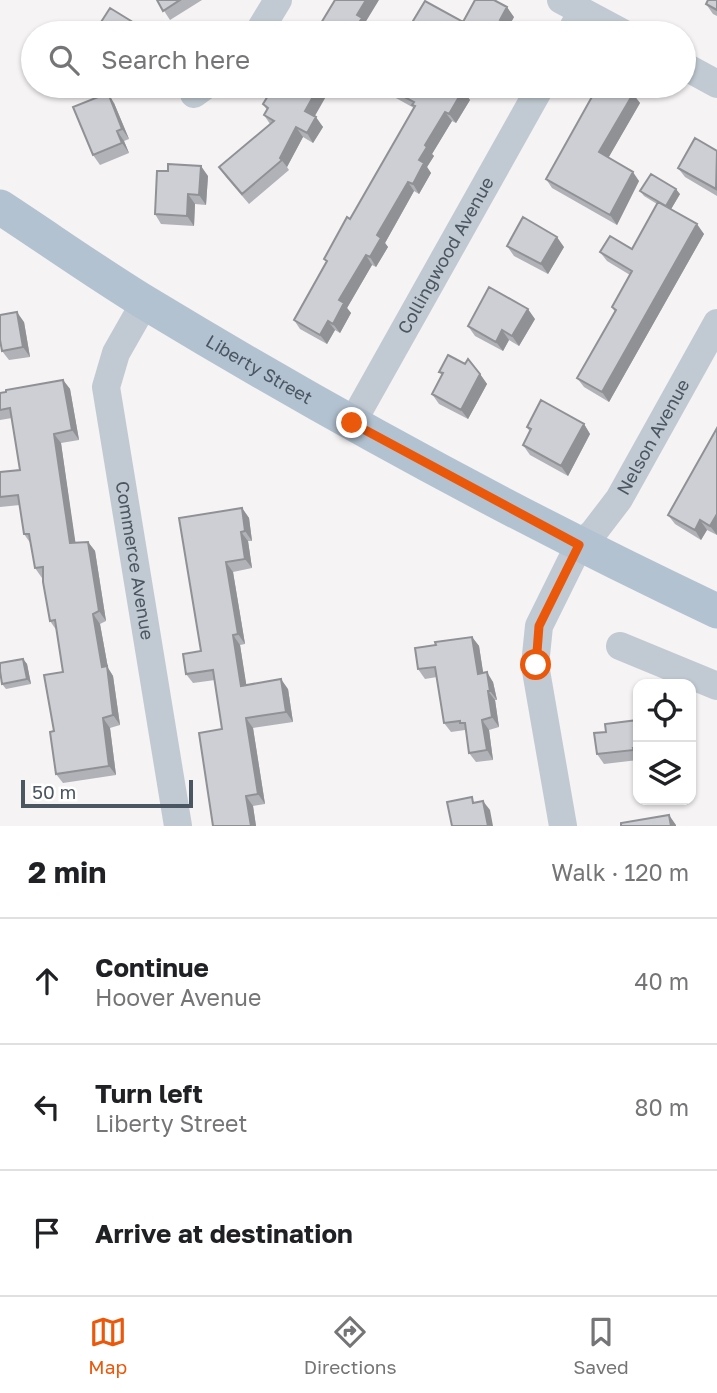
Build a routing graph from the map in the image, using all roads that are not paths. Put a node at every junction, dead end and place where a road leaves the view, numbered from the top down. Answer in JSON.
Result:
{"nodes":[{"id":1,"x":278,"y":0,"type":"edge"},
{"id":2,"x":571,"y":15,"type":"edge"},
{"id":3,"x":265,"y":21,"type":"edge"},
{"id":4,"x":588,"y":21,"type":"edge"},
{"id":5,"x":696,"y":73,"type":"edge"},
{"id":6,"x":717,"y":84,"type":"edge"},
{"id":7,"x":534,"y":98,"type":"edge"},
{"id":8,"x":0,"y":206,"type":"edge"},
{"id":9,"x":145,"y":302,"type":"junction"},
{"id":10,"x":717,"y":323,"type":"edge"},
{"id":11,"x":352,"y":423,"type":"junction"},
{"id":12,"x":579,"y":545,"type":"junction"},
{"id":13,"x":717,"y":611,"type":"edge"},
{"id":14,"x":620,"y":646,"type":"dead end"},
{"id":15,"x":717,"y":687,"type":"edge"},
{"id":16,"x":178,"y":826,"type":"edge"},
{"id":17,"x":563,"y":826,"type":"edge"}],
"edges":[{"from":1,"to":3,"type":"street"},
{"from":2,"to":4,"type":"street"},
{"from":5,"to":6,"type":"street"},
{"from":7,"to":11,"type":"street","name":"Collingwood Avenue"},
{"from":8,"to":9,"type":"main road","name":"Liberty Street"},
{"from":9,"to":11,"type":"main road","name":"Liberty Street"},
{"from":9,"to":16,"type":"street","name":"Commerce Avenue"},
{"from":10,"to":12,"type":"street","name":"Nelson Avenue"},
{"from":11,"to":12,"type":"main road","name":"Liberty Street"},
{"from":12,"to":13,"type":"main road","name":"Liberty Street"},
{"from":12,"to":17,"type":"street","name":"Nelson Avenue"},
{"from":14,"to":15,"type":"street"}]}
